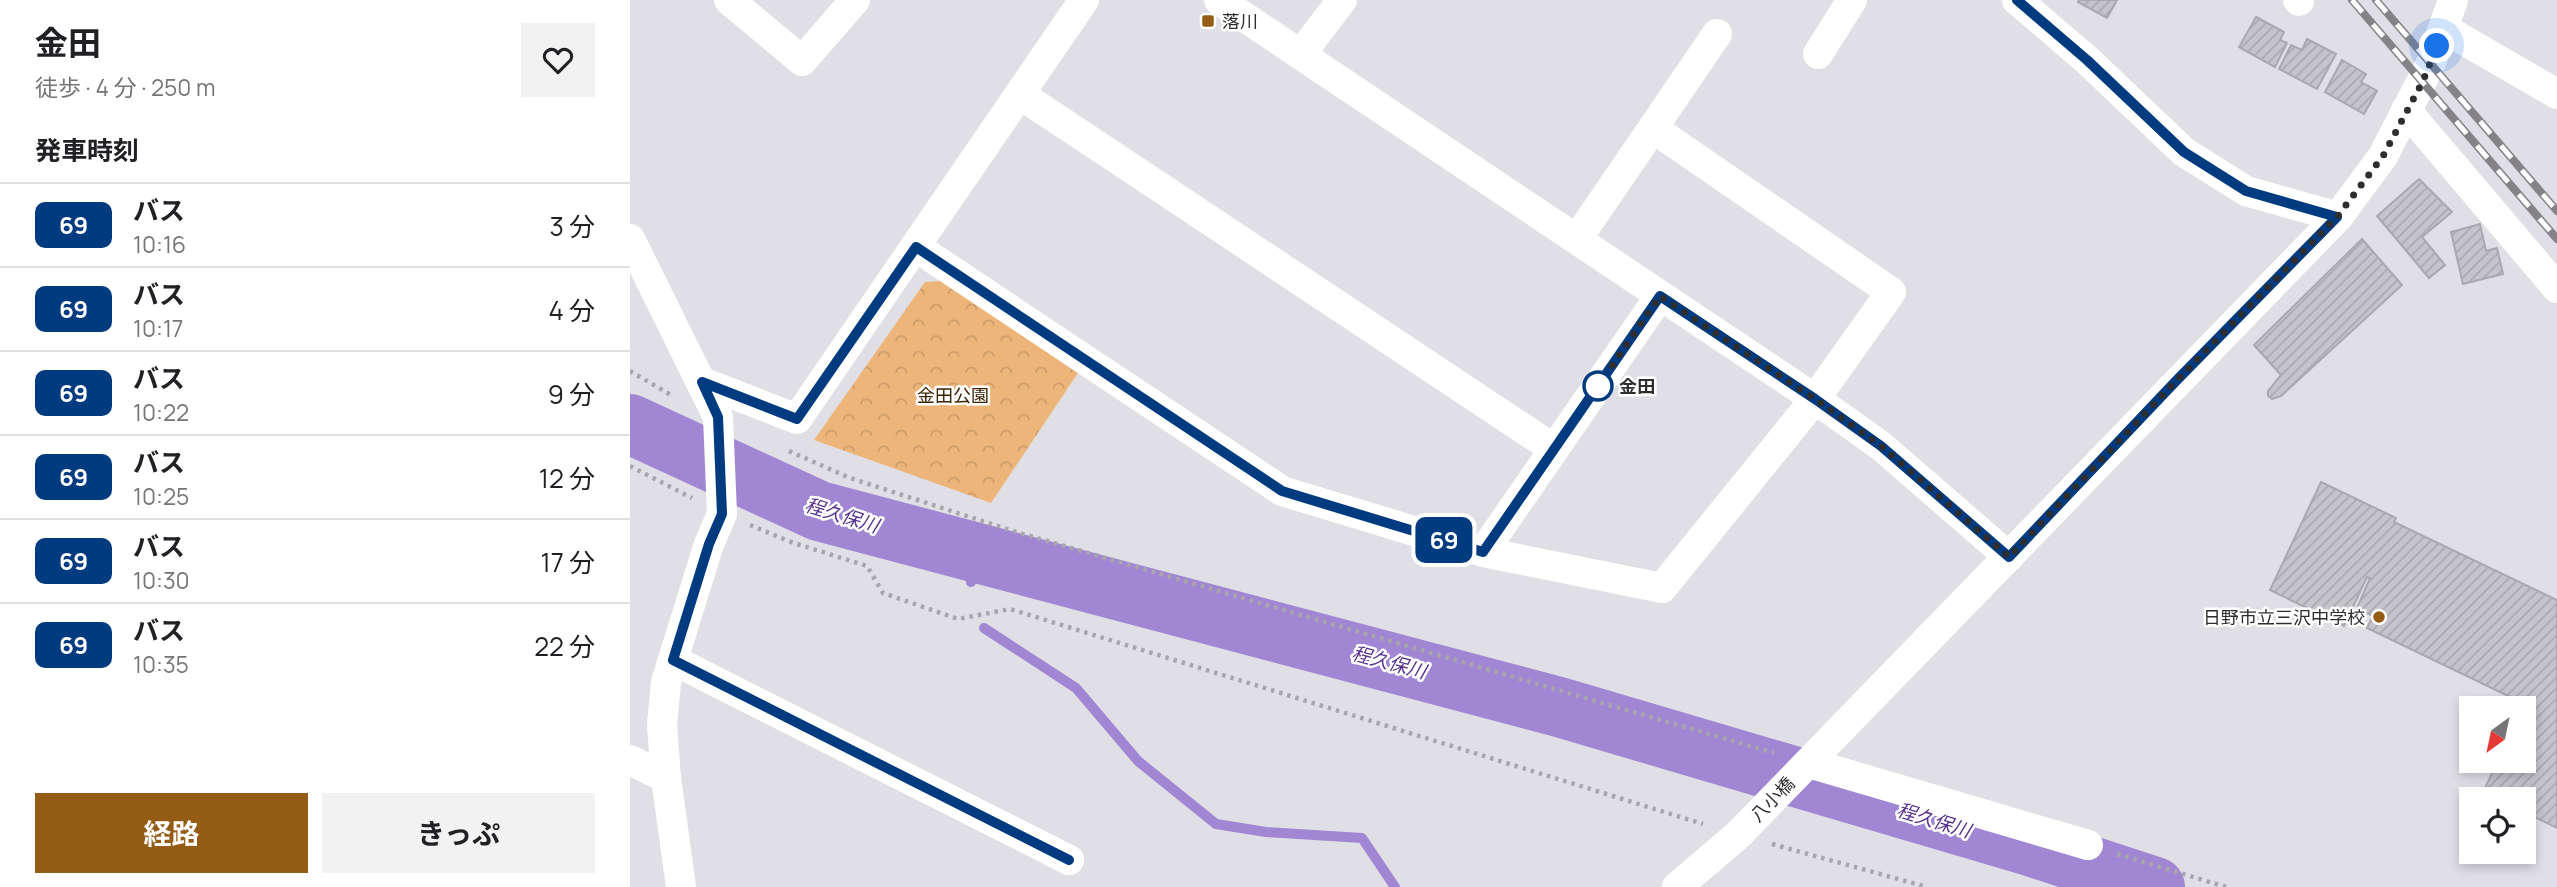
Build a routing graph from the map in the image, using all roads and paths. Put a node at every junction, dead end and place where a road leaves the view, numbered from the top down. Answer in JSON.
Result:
{"nodes":[{"id":1,"x":729,"y":0,"type":"edge"},
{"id":2,"x":855,"y":0,"type":"edge"},
{"id":3,"x":1083,"y":0,"type":"edge"},
{"id":4,"x":1219,"y":0,"type":"edge"},
{"id":5,"x":1342,"y":0,"type":"edge"},
{"id":6,"x":1852,"y":0,"type":"edge"},
{"id":7,"x":2017,"y":0,"type":"edge"},
{"id":8,"x":2453,"y":0,"type":"edge"},
{"id":9,"x":2443,"y":28,"type":"junction"},
{"id":10,"x":1717,"y":34,"type":"dead end"},
{"id":11,"x":1301,"y":54,"type":"junction"},
{"id":12,"x":1818,"y":54,"type":"dead end"},
{"id":13,"x":1020,"y":94,"type":"junction"},
{"id":14,"x":2557,"y":94,"type":"edge"},
{"id":15,"x":2406,"y":110,"type":"junction"},
{"id":16,"x":1654,"y":129,"type":"junction"},
{"id":17,"x":2337,"y":217,"type":"junction"},
{"id":18,"x":630,"y":239,"type":"edge"},
{"id":19,"x":1577,"y":239,"type":"junction"},
{"id":20,"x":916,"y":247,"type":"junction"},
{"id":21,"x":2557,"y":288,"type":"edge"},
{"id":22,"x":1660,"y":296,"type":"junction"},
{"id":23,"x":630,"y":370,"type":"edge"},
{"id":24,"x":702,"y":382,"type":"junction"},
{"id":25,"x":1815,"y":399,"type":"junction"},
{"id":26,"x":718,"y":417,"type":"junction"},
{"id":27,"x":783,"y":449,"type":"dead end"},
{"id":28,"x":1554,"y":449,"type":"junction"},
{"id":29,"x":630,"y":466,"type":"edge"},
{"id":30,"x":722,"y":509,"type":"junction"},
{"id":31,"x":1483,"y":552,"type":"junction"},
{"id":32,"x":2009,"y":557,"type":"junction"},
{"id":33,"x":673,"y":660,"type":"junction"},
{"id":34,"x":630,"y":760,"type":"edge"},
{"id":35,"x":1804,"y":766,"type":"junction"},
{"id":36,"x":666,"y":778,"type":"junction"},
{"id":37,"x":1741,"y":832,"type":"junction"},
{"id":38,"x":2088,"y":845,"type":"joint"},
{"id":39,"x":1069,"y":860,"type":"dead end"},
{"id":40,"x":681,"y":887,"type":"edge"},
{"id":41,"x":1677,"y":887,"type":"edge"},
{"id":42,"x":1927,"y":887,"type":"edge"},
{"id":43,"x":2227,"y":887,"type":"edge"}],
"edges":[{"from":1,"to":2,"type":"street"},
{"from":3,"to":13,"type":"street"},
{"from":4,"to":11,"type":"street"},
{"from":5,"to":11,"type":"street"},
{"from":6,"to":12,"type":"street"},
{"from":7,"to":17,"type":"street"},
{"from":8,"to":9,"type":"street","name":"八小橋"},
{"from":9,"to":14,"type":"street"},
{"from":9,"to":15,"type":"street","name":"八小橋"},
{"from":10,"to":16,"type":"street"},
{"from":11,"to":19,"type":"street"},
{"from":13,"to":20,"type":"street"},
{"from":13,"to":28,"type":"street"},
{"from":15,"to":17,"type":"street","name":"八小橋"},
{"from":15,"to":21,"type":"street"},
{"from":16,"to":19,"type":"street"},
{"from":16,"to":25,"type":"street"},
{"from":17,"to":32,"type":"street","name":"八小橋"},
{"from":18,"to":24,"type":"street"},
{"from":19,"to":22,"type":"street"},
{"from":20,"to":24,"type":"street"},
{"from":20,"to":31,"type":"street"},
{"from":22,"to":25,"type":"street"},
{"from":22,"to":28,"type":"street"},
{"from":23,"to":26,"type":"path"},
{"from":24,"to":26,"type":"street"},
{"from":25,"to":31,"type":"street"},
{"from":25,"to":32,"type":"street"},
{"from":26,"to":30,"type":"street"},
{"from":27,"to":35,"type":"path"},
{"from":28,"to":31,"type":"street"},
{"from":29,"to":30,"type":"path"},
{"from":30,"to":33,"type":"street"},
{"from":30,"to":37,"type":"path"},
{"from":32,"to":35,"type":"street","name":"八小橋"},
{"from":33,"to":36,"type":"street"},
{"from":33,"to":39,"type":"street"},
{"from":34,"to":36,"type":"street"},
{"from":35,"to":37,"type":"street","name":"八小橋"},
{"from":35,"to":38,"type":"street"},
{"from":36,"to":40,"type":"street"},
{"from":37,"to":41,"type":"street","name":"八小橋"},
{"from":37,"to":42,"type":"path"},
{"from":38,"to":43,"type":"path"}]}
